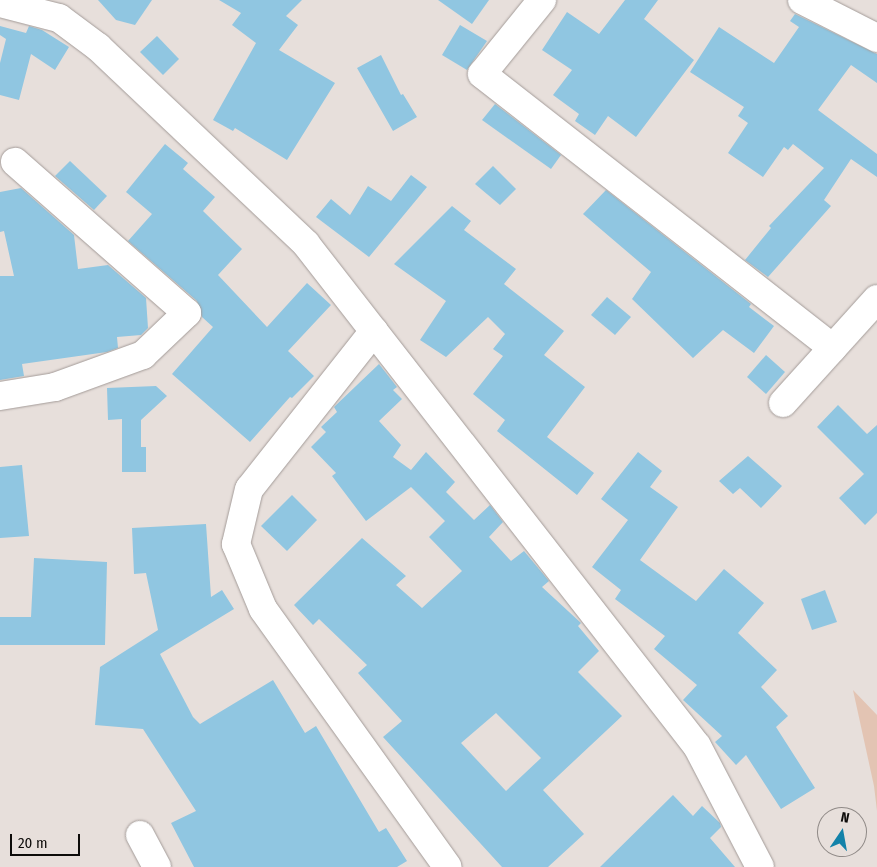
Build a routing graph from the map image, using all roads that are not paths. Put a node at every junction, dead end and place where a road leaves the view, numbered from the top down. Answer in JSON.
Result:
{"nodes":[{"id":1,"x":542,"y":0,"type":"edge"},
{"id":2,"x":802,"y":0,"type":"edge"},
{"id":3,"x":0,"y":3,"type":"edge"},
{"id":4,"x":877,"y":38,"type":"edge"},
{"id":5,"x":15,"y":162,"type":"dead end"},
{"id":6,"x":877,"y":300,"type":"edge"},
{"id":7,"x":374,"y":330,"type":"junction"},
{"id":8,"x":833,"y":348,"type":"junction"},
{"id":9,"x":0,"y":396,"type":"edge"},
{"id":10,"x":783,"y":403,"type":"dead end"},
{"id":11,"x":140,"y":835,"type":"dead end"},
{"id":12,"x":157,"y":867,"type":"edge"},
{"id":13,"x":448,"y":867,"type":"edge"},
{"id":14,"x":760,"y":867,"type":"edge"}],
"edges":[{"from":1,"to":8,"type":"street"},
{"from":2,"to":4,"type":"street"},
{"from":3,"to":7,"type":"street"},
{"from":5,"to":9,"type":"street"},
{"from":6,"to":8,"type":"street"},
{"from":7,"to":13,"type":"street"},
{"from":7,"to":14,"type":"street"},
{"from":8,"to":10,"type":"street"},
{"from":11,"to":12,"type":"street"}]}
